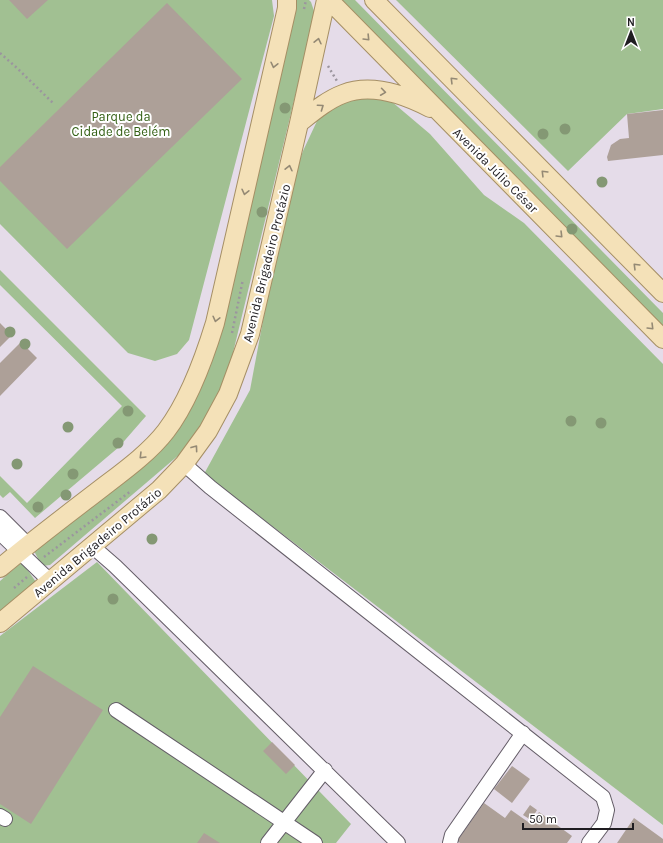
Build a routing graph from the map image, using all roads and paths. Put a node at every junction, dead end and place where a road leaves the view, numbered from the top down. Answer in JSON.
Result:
{"nodes":[{"id":1,"x":287,"y":0,"type":"edge"},
{"id":2,"x":326,"y":0,"type":"edge"},
{"id":3,"x":330,"y":0,"type":"edge"},
{"id":4,"x":374,"y":0,"type":"edge"},
{"id":5,"x":0,"y":53,"type":"edge"},
{"id":6,"x":328,"y":66,"type":"dead end"},
{"id":7,"x":338,"y":83,"type":"dead end"},
{"id":8,"x":54,"y":104,"type":"dead end"},
{"id":9,"x":442,"y":115,"type":"junction"},
{"id":10,"x":300,"y":123,"type":"junction"},
{"id":11,"x":663,"y":293,"type":"edge"},
{"id":12,"x":663,"y":339,"type":"edge"},
{"id":13,"x":184,"y":464,"type":"junction"},
{"id":14,"x":0,"y":517,"type":"edge"},
{"id":15,"x":0,"y":533,"type":"edge"},
{"id":16,"x":92,"y":546,"type":"junction"},
{"id":17,"x":24,"y":549,"type":"junction"},
{"id":18,"x":0,"y":567,"type":"edge"},
{"id":19,"x":50,"y":581,"type":"junction"},
{"id":20,"x":0,"y":623,"type":"edge"},
{"id":21,"x":116,"y":710,"type":"dead end"},
{"id":22,"x":522,"y":733,"type":"junction"},
{"id":23,"x":325,"y":770,"type":"junction"},
{"id":24,"x":284,"y":822,"type":"junction"},
{"id":25,"x":268,"y":843,"type":"edge"},
{"id":26,"x":315,"y":843,"type":"edge"},
{"id":27,"x":398,"y":843,"type":"edge"},
{"id":28,"x":450,"y":843,"type":"edge"},
{"id":29,"x":589,"y":843,"type":"edge"}],
"edges":[{"from":1,"to":17,"type":"main road","one_way":true},
{"from":10,"to":2,"type":"main road","name":"Avenida Brigadeiro Protázio","one_way":true},
{"from":3,"to":9,"type":"main road","name":"Avenida Júlio César","one_way":true},
{"from":11,"to":4,"type":"main road","one_way":true},
{"from":5,"to":8,"type":"path"},
{"from":6,"to":7,"type":"path"},
{"from":10,"to":9,"type":"main road","one_way":true},
{"from":9,"to":12,"type":"main road","name":"Avenida Júlio César","one_way":true},
{"from":13,"to":10,"type":"main road","name":"Avenida Brigadeiro Protázio","one_way":true},
{"from":13,"to":16,"type":"main road","name":"Avenida Brigadeiro Protázio"},
{"from":13,"to":22,"type":"street"},
{"from":14,"to":17,"type":"street"},
{"from":15,"to":17,"type":"street"},
{"from":16,"to":19,"type":"main road","name":"Avenida Brigadeiro Protázio"},
{"from":16,"to":23,"type":"street"},
{"from":17,"to":18,"type":"main road"},
{"from":17,"to":19,"type":"street"},
{"from":19,"to":20,"type":"main road","name":"Avenida Brigadeiro Protázio"},
{"from":21,"to":24,"type":"street"},
{"from":22,"to":28,"type":"street"},
{"from":22,"to":29,"type":"street"},
{"from":23,"to":24,"type":"street"},
{"from":23,"to":27,"type":"street"},
{"from":24,"to":25,"type":"street"},
{"from":24,"to":26,"type":"street"}]}
